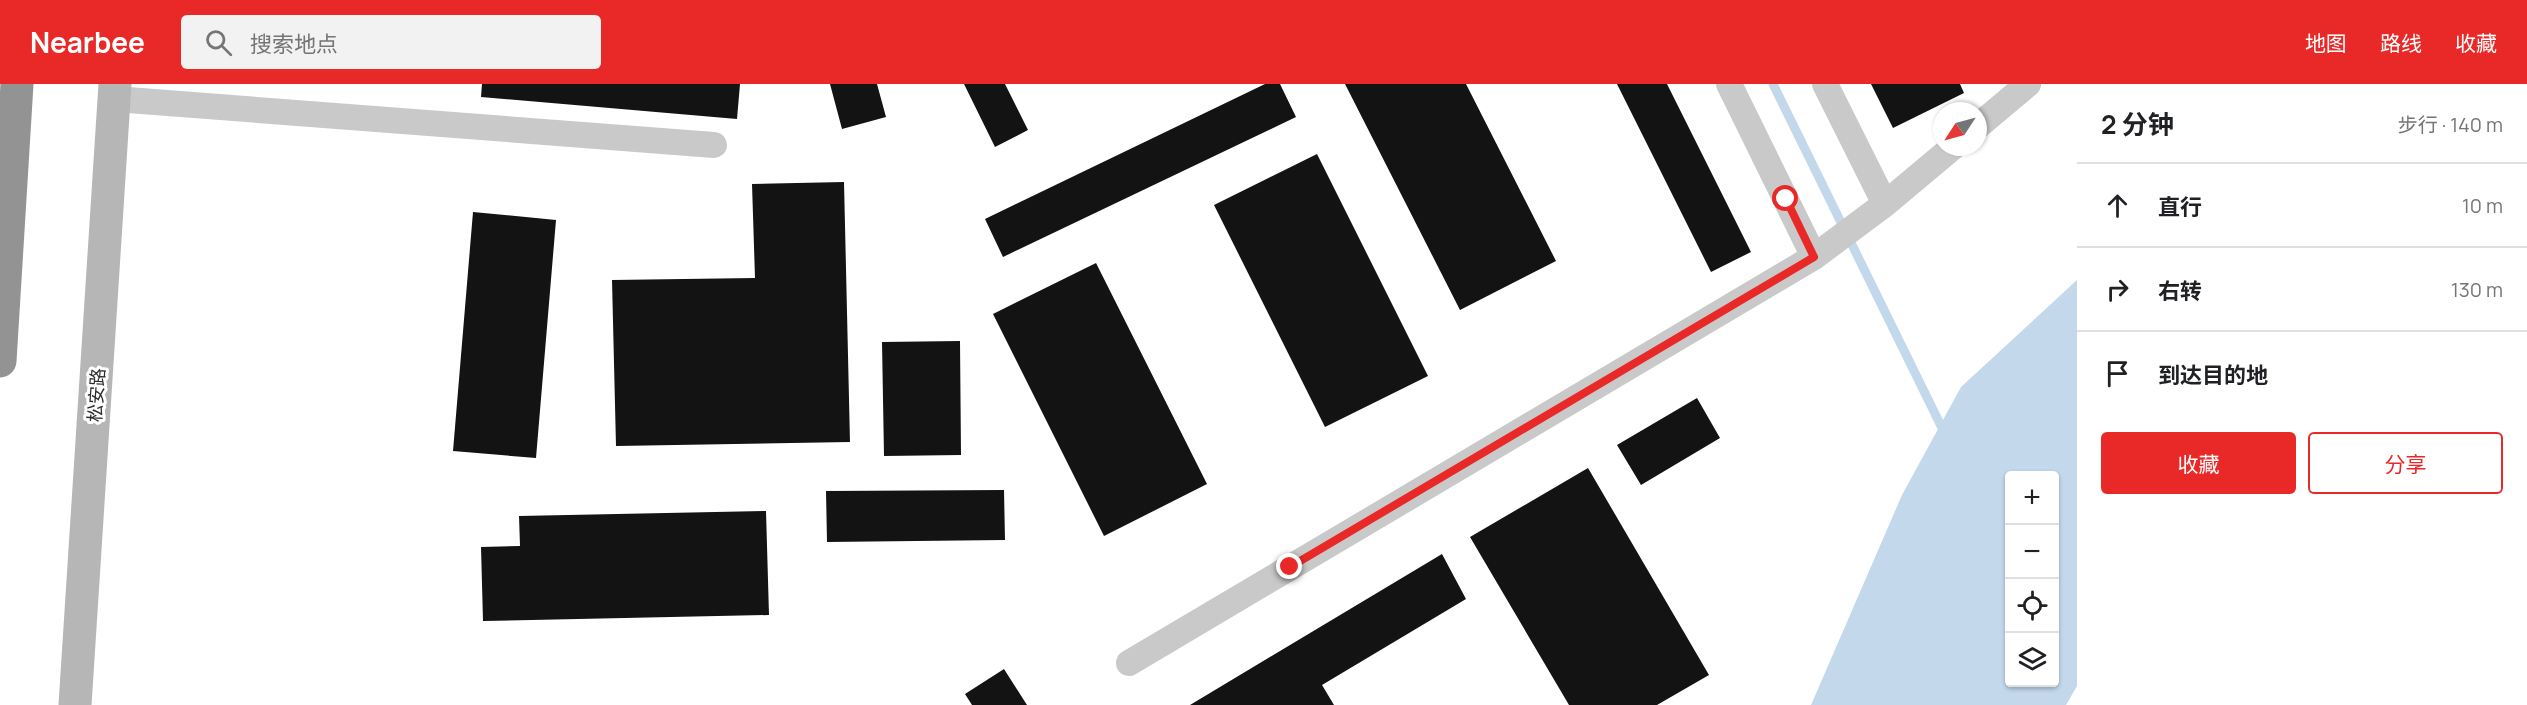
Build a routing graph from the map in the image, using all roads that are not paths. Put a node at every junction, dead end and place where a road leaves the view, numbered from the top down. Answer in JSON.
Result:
{"nodes":[{"id":1,"x":17,"y":84,"type":"edge"},
{"id":2,"x":1729,"y":84,"type":"edge"},
{"id":3,"x":1825,"y":84,"type":"edge"},
{"id":4,"x":2028,"y":84,"type":"edge"},
{"id":5,"x":115,"y":91,"type":"edge"},
{"id":6,"x":1987,"y":118,"type":"edge"},
{"id":7,"x":714,"y":145,"type":"dead end"},
{"id":8,"x":1942,"y":156,"type":"edge"},
{"id":9,"x":1876,"y":210,"type":"junction"},
{"id":10,"x":1822,"y":251,"type":"junction"},
{"id":11,"x":0,"y":361,"type":"edge"},
{"id":12,"x":1129,"y":663,"type":"dead end"},
{"id":13,"x":75,"y":705,"type":"edge"}],
"edges":[{"from":1,"to":11,"type":"highway"},
{"from":2,"to":10,"type":"street"},
{"from":3,"to":9,"type":"street"},
{"from":4,"to":6,"type":"street"},
{"from":5,"to":7,"type":"street"},
{"from":5,"to":13,"type":"main road","name":"松安路"},
{"from":8,"to":9,"type":"street"},
{"from":9,"to":10,"type":"street"},
{"from":10,"to":12,"type":"street"}]}
